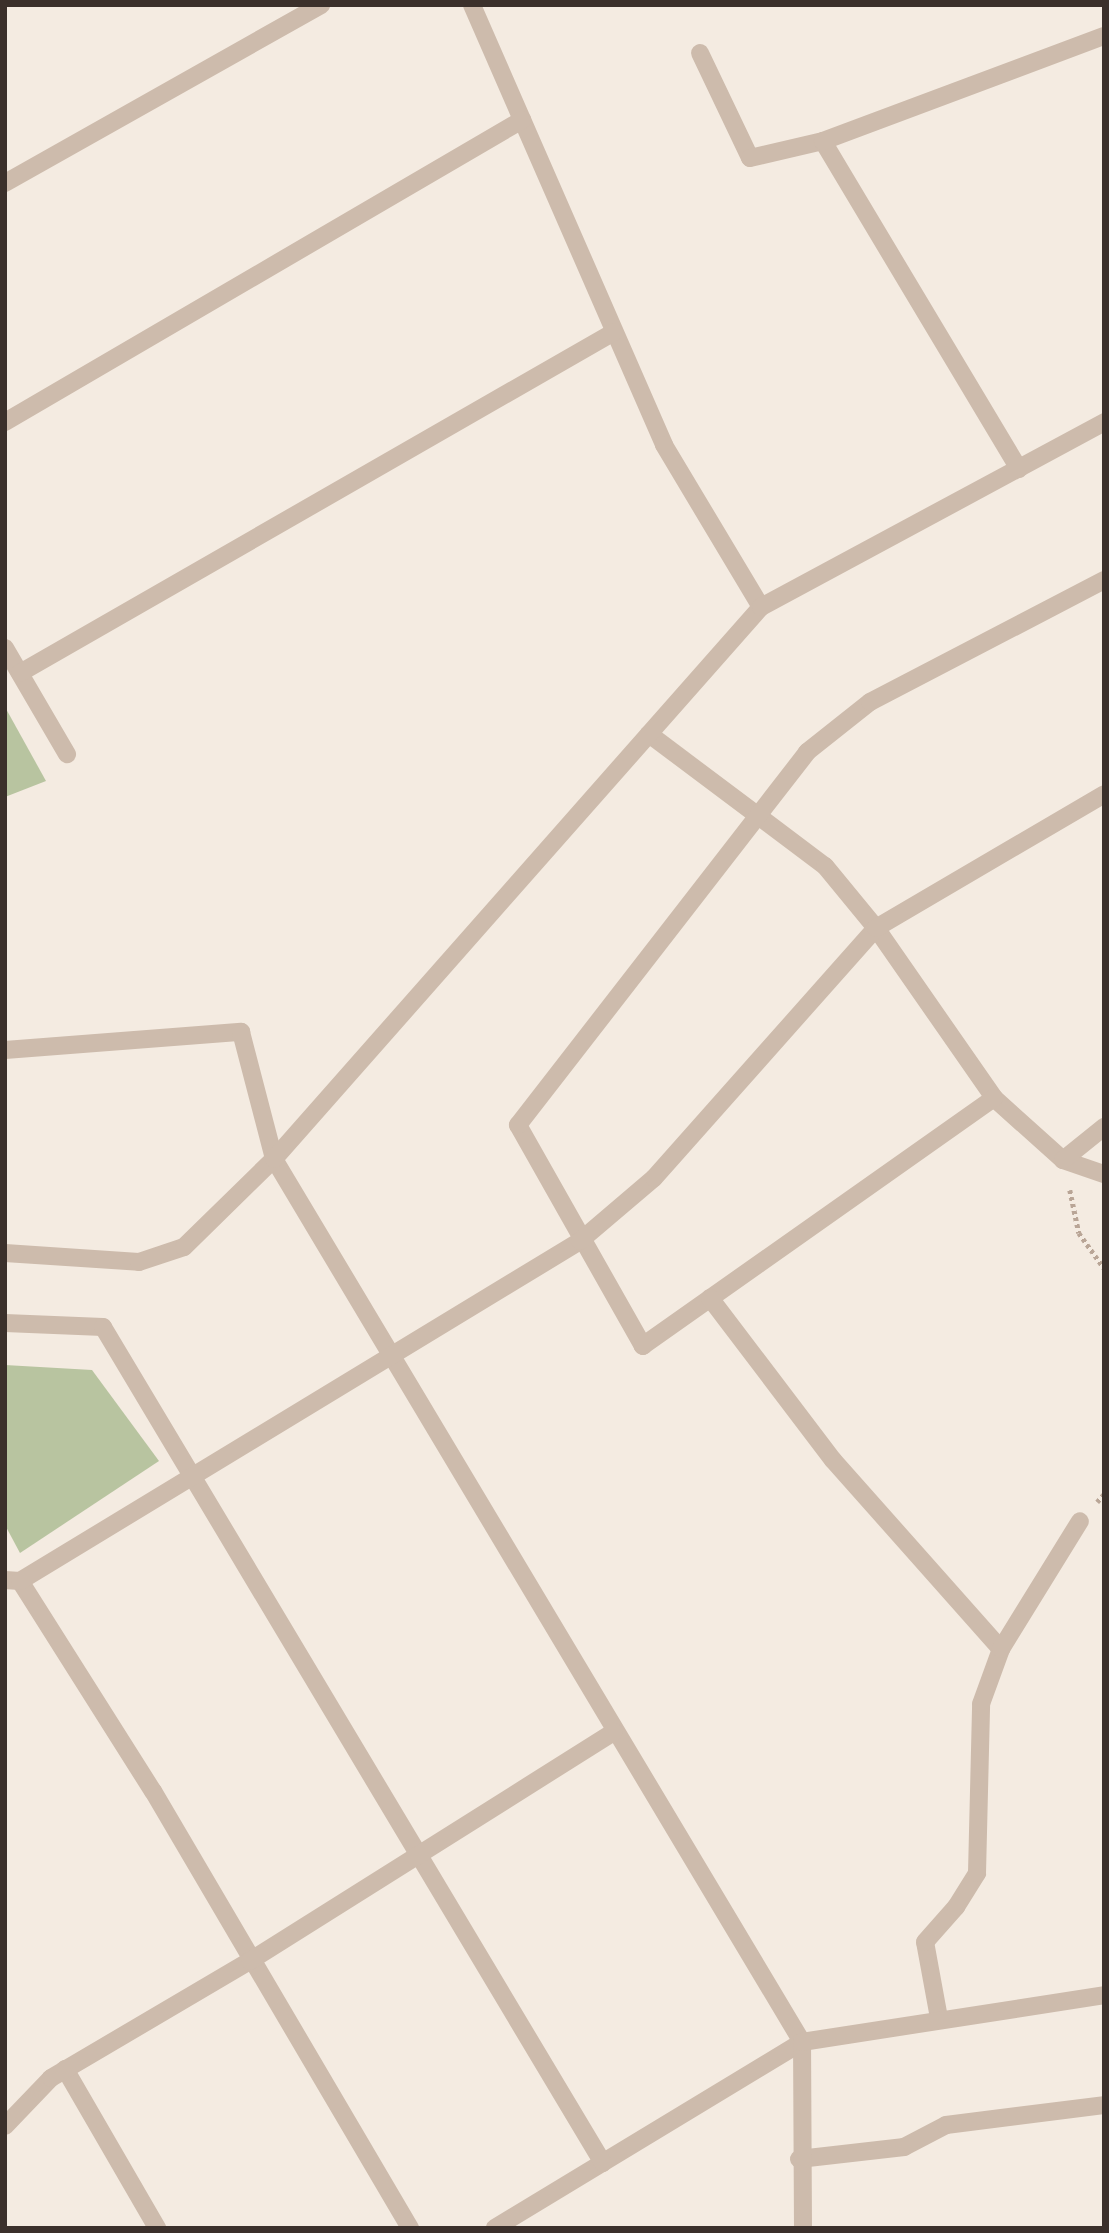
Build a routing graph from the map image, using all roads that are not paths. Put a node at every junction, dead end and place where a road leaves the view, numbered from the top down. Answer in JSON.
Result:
{"nodes":[{"id":1,"x":321,"y":5,"type":"edge"},
{"id":2,"x":472,"y":5,"type":"edge"},
{"id":3,"x":1104,"y":36,"type":"edge"},
{"id":4,"x":700,"y":53,"type":"dead end"},
{"id":5,"x":522,"y":120,"type":"junction"},
{"id":6,"x":823,"y":141,"type":"junction"},
{"id":7,"x":5,"y":183,"type":"edge"},
{"id":8,"x":614,"y":332,"type":"junction"},
{"id":9,"x":5,"y":422,"type":"edge"},
{"id":10,"x":1104,"y":422,"type":"edge"},
{"id":11,"x":1019,"y":469,"type":"junction"},
{"id":12,"x":1104,"y":580,"type":"edge"},
{"id":13,"x":761,"y":607,"type":"junction"},
{"id":14,"x":5,"y":648,"type":"edge"},
{"id":15,"x":20,"y":673,"type":"junction"},
{"id":16,"x":649,"y":734,"type":"junction"},
{"id":17,"x":67,"y":754,"type":"dead end"},
{"id":18,"x":1104,"y":794,"type":"edge"},
{"id":19,"x":758,"y":816,"type":"junction"},
{"id":20,"x":876,"y":928,"type":"junction"},
{"id":21,"x":5,"y":1050,"type":"edge"},
{"id":22,"x":994,"y":1098,"type":"junction"},
{"id":23,"x":1104,"y":1127,"type":"edge"},
{"id":24,"x":274,"y":1159,"type":"junction"},
{"id":25,"x":1063,"y":1160,"type":"junction"},
{"id":26,"x":1104,"y":1174,"type":"edge"},
{"id":27,"x":584,"y":1237,"type":"junction"},
{"id":28,"x":5,"y":1253,"type":"edge"},
{"id":29,"x":710,"y":1298,"type":"junction"},
{"id":30,"x":5,"y":1323,"type":"edge"},
{"id":31,"x":394,"y":1357,"type":"junction"},
{"id":32,"x":192,"y":1476,"type":"junction"},
{"id":33,"x":1080,"y":1521,"type":"dead end"},
{"id":34,"x":13,"y":1580,"type":"edge"},
{"id":35,"x":1001,"y":1649,"type":"junction"},
{"id":36,"x":614,"y":1732,"type":"junction"},
{"id":37,"x":417,"y":1853,"type":"junction"},
{"id":38,"x":250,"y":1961,"type":"junction"},
{"id":39,"x":1104,"y":1995,"type":"edge"},
{"id":40,"x":939,"y":2018,"type":"junction"},
{"id":41,"x":802,"y":2042,"type":"junction"},
{"id":42,"x":65,"y":2069,"type":"junction"},
{"id":43,"x":1104,"y":2105,"type":"edge"},
{"id":44,"x":5,"y":2126,"type":"edge"},
{"id":45,"x":799,"y":2159,"type":"junction"},
{"id":46,"x":603,"y":2163,"type":"junction"},
{"id":47,"x":157,"y":2228,"type":"edge"},
{"id":48,"x":410,"y":2228,"type":"edge"},
{"id":49,"x":495,"y":2228,"type":"edge"},
{"id":50,"x":803,"y":2228,"type":"edge"}],
"edges":[{"from":1,"to":7,"type":"street"},
{"from":2,"to":5,"type":"street"},
{"from":3,"to":6,"type":"street"},
{"from":4,"to":6,"type":"street"},
{"from":5,"to":8,"type":"street"},
{"from":5,"to":9,"type":"street"},
{"from":6,"to":11,"type":"street"},
{"from":8,"to":13,"type":"street"},
{"from":8,"to":15,"type":"street"},
{"from":10,"to":11,"type":"street"},
{"from":11,"to":13,"type":"street"},
{"from":12,"to":19,"type":"street"},
{"from":13,"to":16,"type":"street"},
{"from":14,"to":15,"type":"street"},
{"from":15,"to":17,"type":"street"},
{"from":16,"to":19,"type":"street"},
{"from":16,"to":24,"type":"street"},
{"from":18,"to":20,"type":"street"},
{"from":19,"to":20,"type":"street"},
{"from":19,"to":27,"type":"street"},
{"from":20,"to":22,"type":"street"},
{"from":20,"to":27,"type":"street"},
{"from":21,"to":24,"type":"street"},
{"from":22,"to":25,"type":"street"},
{"from":22,"to":29,"type":"street"},
{"from":23,"to":25,"type":"street"},
{"from":24,"to":28,"type":"street"},
{"from":24,"to":31,"type":"street"},
{"from":25,"to":26,"type":"street"},
{"from":27,"to":29,"type":"street"},
{"from":27,"to":31,"type":"street"},
{"from":29,"to":35,"type":"street"},
{"from":30,"to":32,"type":"street"},
{"from":31,"to":32,"type":"street"},
{"from":31,"to":36,"type":"street"},
{"from":32,"to":34,"type":"street"},
{"from":32,"to":37,"type":"street"},
{"from":33,"to":35,"type":"street"},
{"from":34,"to":38,"type":"street"},
{"from":35,"to":40,"type":"street"},
{"from":36,"to":37,"type":"street"},
{"from":36,"to":41,"type":"street"},
{"from":37,"to":38,"type":"street"},
{"from":37,"to":46,"type":"street"},
{"from":38,"to":42,"type":"street"},
{"from":38,"to":48,"type":"street"},
{"from":39,"to":40,"type":"street"},
{"from":40,"to":41,"type":"street"},
{"from":41,"to":45,"type":"street"},
{"from":41,"to":46,"type":"street"},
{"from":42,"to":44,"type":"street"},
{"from":42,"to":47,"type":"street"},
{"from":43,"to":45,"type":"street"},
{"from":45,"to":50,"type":"street"},
{"from":46,"to":49,"type":"street"}]}
